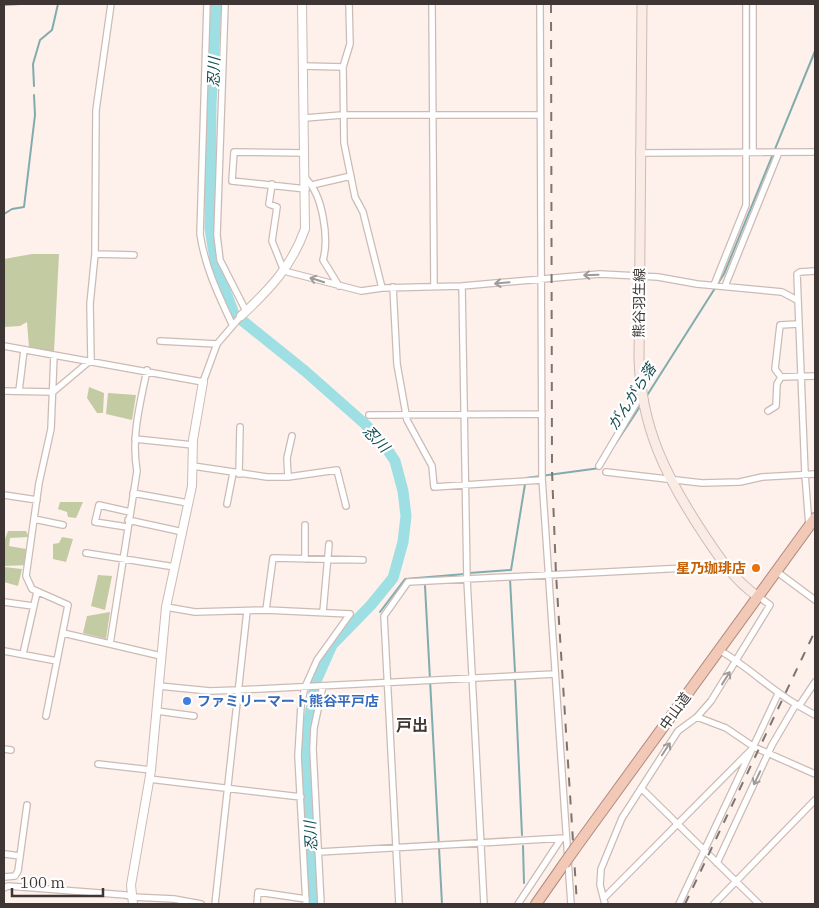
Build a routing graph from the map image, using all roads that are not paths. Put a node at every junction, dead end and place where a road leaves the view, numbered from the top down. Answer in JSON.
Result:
{"nodes":[{"id":1,"x":111,"y":4,"type":"edge"},
{"id":2,"x":208,"y":4,"type":"edge"},
{"id":3,"x":224,"y":4,"type":"edge"},
{"id":4,"x":302,"y":4,"type":"edge"},
{"id":5,"x":349,"y":4,"type":"edge"},
{"id":6,"x":432,"y":4,"type":"edge"},
{"id":7,"x":540,"y":4,"type":"edge"},
{"id":8,"x":642,"y":4,"type":"edge"},
{"id":9,"x":746,"y":4,"type":"edge"},
{"id":10,"x":753,"y":4,"type":"edge"},
{"id":11,"x":303,"y":66,"type":"junction"},
{"id":12,"x":343,"y":66,"type":"junction"},
{"id":13,"x":342,"y":115,"type":"junction"},
{"id":14,"x":540,"y":115,"type":"junction"},
{"id":15,"x":433,"y":116,"type":"junction"},
{"id":16,"x":305,"y":118,"type":"junction"},
{"id":17,"x":750,"y":152,"type":"junction"},
{"id":18,"x":778,"y":152,"type":"junction"},
{"id":19,"x":815,"y":152,"type":"edge"},
{"id":20,"x":305,"y":153,"type":"junction"},
{"id":21,"x":639,"y":153,"type":"junction"},
{"id":22,"x":351,"y":176,"type":"junction"},
{"id":23,"x":272,"y":184,"type":"junction"},
{"id":24,"x":309,"y":187,"type":"junction"},
{"id":25,"x":746,"y":211,"type":"junction"},
{"id":26,"x":753,"y":214,"type":"junction"},
{"id":27,"x":95,"y":254,"type":"junction"},
{"id":28,"x":134,"y":255,"type":"dead end"},
{"id":29,"x":284,"y":271,"type":"junction"},
{"id":30,"x":815,"y":271,"type":"edge"},
{"id":31,"x":640,"y":277,"type":"junction"},
{"id":32,"x":541,"y":279,"type":"junction"},
{"id":33,"x":339,"y":286,"type":"junction"},
{"id":34,"x":434,"y":286,"type":"junction"},
{"id":35,"x":462,"y":286,"type":"junction"},
{"id":36,"x":720,"y":286,"type":"junction"},
{"id":37,"x":393,"y":287,"type":"junction"},
{"id":38,"x":382,"y":288,"type":"junction"},
{"id":39,"x":797,"y":300,"type":"junction"},
{"id":40,"x":243,"y":313,"type":"junction"},
{"id":41,"x":233,"y":323,"type":"junction"},
{"id":42,"x":798,"y":324,"type":"junction"},
{"id":43,"x":160,"y":341,"type":"dead end"},
{"id":44,"x":217,"y":344,"type":"junction"},
{"id":45,"x":4,"y":346,"type":"edge"},
{"id":46,"x":24,"y":350,"type":"junction"},
{"id":47,"x":54,"y":355,"type":"junction"},
{"id":48,"x":91,"y":360,"type":"junction"},
{"id":49,"x":147,"y":370,"type":"junction"},
{"id":50,"x":801,"y":376,"type":"junction"},
{"id":51,"x":815,"y":376,"type":"edge"},
{"id":52,"x":781,"y":377,"type":"junction"},
{"id":53,"x":203,"y":382,"type":"junction"},
{"id":54,"x":4,"y":391,"type":"edge"},
{"id":55,"x":19,"y":391,"type":"junction"},
{"id":56,"x":53,"y":392,"type":"junction"},
{"id":57,"x":641,"y":396,"type":"junction"},
{"id":58,"x":768,"y":411,"type":"dead end"},
{"id":59,"x":542,"y":414,"type":"junction"},
{"id":60,"x":369,"y":415,"type":"dead end"},
{"id":61,"x":406,"y":415,"type":"junction"},
{"id":62,"x":465,"y":415,"type":"junction"},
{"id":63,"x":240,"y":427,"type":"dead end"},
{"id":64,"x":292,"y":436,"type":"dead end"},
{"id":65,"x":135,"y":439,"type":"junction"},
{"id":66,"x":193,"y":446,"type":"junction"},
{"id":67,"x":193,"y":466,"type":"junction"},
{"id":68,"x":599,"y":466,"type":"dead end"},
{"id":69,"x":606,"y":472,"type":"dead end"},
{"id":70,"x":236,"y":474,"type":"junction"},
{"id":71,"x":805,"y":474,"type":"junction"},
{"id":72,"x":815,"y":474,"type":"edge"},
{"id":73,"x":288,"y":477,"type":"junction"},
{"id":74,"x":542,"y":477,"type":"junction"},
{"id":75,"x":670,"y":478,"type":"junction"},
{"id":76,"x":466,"y":485,"type":"junction"},
{"id":77,"x":133,"y":493,"type":"junction"},
{"id":78,"x":4,"y":495,"type":"edge"},
{"id":79,"x":37,"y":500,"type":"junction"},
{"id":80,"x":188,"y":504,"type":"junction"},
{"id":81,"x":227,"y":504,"type":"dead end"},
{"id":82,"x":346,"y":506,"type":"dead end"},
{"id":83,"x":130,"y":512,"type":"junction"},
{"id":84,"x":34,"y":519,"type":"junction"},
{"id":85,"x":128,"y":520,"type":"junction"},
{"id":86,"x":812,"y":522,"type":"edge"},
{"id":87,"x":64,"y":525,"type":"dead end"},
{"id":88,"x":305,"y":525,"type":"dead end"},
{"id":89,"x":127,"y":527,"type":"junction"},
{"id":90,"x":183,"y":532,"type":"junction"},
{"id":91,"x":330,"y":544,"type":"dead end"},
{"id":92,"x":86,"y":553,"type":"dead end"},
{"id":93,"x":122,"y":558,"type":"junction"},
{"id":94,"x":305,"y":560,"type":"junction"},
{"id":95,"x":328,"y":560,"type":"junction"},
{"id":96,"x":363,"y":560,"type":"dead end"},
{"id":97,"x":725,"y":566,"type":"junction"},
{"id":98,"x":175,"y":567,"type":"junction"},
{"id":99,"x":776,"y":571,"type":"junction"},
{"id":100,"x":550,"y":575,"type":"junction"},
{"id":101,"x":467,"y":578,"type":"junction"},
{"id":102,"x":37,"y":592,"type":"junction"},
{"id":103,"x":758,"y":596,"type":"junction"},
{"id":104,"x":815,"y":600,"type":"edge"},
{"id":105,"x":4,"y":602,"type":"edge"},
{"id":106,"x":33,"y":606,"type":"junction"},
{"id":107,"x":166,"y":607,"type":"junction"},
{"id":108,"x":266,"y":610,"type":"junction"},
{"id":109,"x":247,"y":611,"type":"junction"},
{"id":110,"x":323,"y":612,"type":"junction"},
{"id":111,"x":63,"y":634,"type":"junction"},
{"id":112,"x":110,"y":644,"type":"junction"},
{"id":113,"x":4,"y":650,"type":"edge"},
{"id":114,"x":718,"y":650,"type":"junction"},
{"id":115,"x":24,"y":654,"type":"junction"},
{"id":116,"x":161,"y":656,"type":"junction"},
{"id":117,"x":737,"y":660,"type":"junction"},
{"id":118,"x":57,"y":661,"type":"junction"},
{"id":119,"x":555,"y":674,"type":"junction"},
{"id":120,"x":472,"y":678,"type":"junction"},
{"id":121,"x":388,"y":682,"type":"junction"},
{"id":122,"x":815,"y":682,"type":"edge"},
{"id":123,"x":160,"y":686,"type":"junction"},
{"id":124,"x":322,"y":686,"type":"junction"},
{"id":125,"x":307,"y":687,"type":"junction"},
{"id":126,"x":238,"y":690,"type":"junction"},
{"id":127,"x":778,"y":694,"type":"junction"},
{"id":128,"x":798,"y":705,"type":"junction"},
{"id":129,"x":157,"y":711,"type":"junction"},
{"id":130,"x":815,"y":715,"type":"edge"},
{"id":131,"x":46,"y":716,"type":"dead end"},
{"id":132,"x":194,"y":716,"type":"dead end"},
{"id":133,"x":697,"y":717,"type":"junction"},
{"id":134,"x":754,"y":747,"type":"junction"},
{"id":135,"x":4,"y":749,"type":"edge"},
{"id":136,"x":11,"y":750,"type":"dead end"},
{"id":137,"x":768,"y":754,"type":"junction"},
{"id":138,"x":98,"y":764,"type":"dead end"},
{"id":139,"x":151,"y":770,"type":"junction"},
{"id":140,"x":815,"y":774,"type":"edge"},
{"id":141,"x":149,"y":779,"type":"junction"},
{"id":142,"x":641,"y":788,"type":"junction"},
{"id":143,"x":228,"y":789,"type":"junction"},
{"id":144,"x":300,"y":797,"type":"junction"},
{"id":145,"x":815,"y":800,"type":"edge"},
{"id":146,"x":27,"y":805,"type":"dead end"},
{"id":147,"x":677,"y":824,"type":"junction"},
{"id":148,"x":563,"y":838,"type":"junction"},
{"id":149,"x":481,"y":842,"type":"junction"},
{"id":150,"x":396,"y":847,"type":"junction"},
{"id":151,"x":704,"y":850,"type":"junction"},
{"id":152,"x":318,"y":852,"type":"junction"},
{"id":153,"x":5,"y":854,"type":"edge"},
{"id":154,"x":20,"y":856,"type":"junction"},
{"id":155,"x":717,"y":863,"type":"junction"},
{"id":156,"x":4,"y":877,"type":"edge"},
{"id":157,"x":736,"y":882,"type":"junction"},
{"id":158,"x":4,"y":888,"type":"edge"},
{"id":159,"x":132,"y":901,"type":"edge"},
{"id":160,"x":605,"y":901,"type":"edge"},
{"id":161,"x":306,"y":902,"type":"edge"},
{"id":162,"x":201,"y":904,"type":"edge"},
{"id":163,"x":215,"y":904,"type":"edge"},
{"id":164,"x":258,"y":904,"type":"edge"},
{"id":165,"x":321,"y":904,"type":"edge"},
{"id":166,"x":399,"y":904,"type":"edge"},
{"id":167,"x":484,"y":904,"type":"edge"},
{"id":168,"x":518,"y":904,"type":"edge"},
{"id":169,"x":536,"y":904,"type":"edge"},
{"id":170,"x":570,"y":904,"type":"edge"},
{"id":171,"x":679,"y":904,"type":"edge"},
{"id":172,"x":714,"y":904,"type":"edge"},
{"id":173,"x":759,"y":904,"type":"edge"}],
"edges":[{"from":1,"to":27,"type":"street"},
{"from":2,"to":41,"type":"street"},
{"from":3,"to":40,"type":"street"},
{"from":4,"to":11,"type":"street"},
{"from":5,"to":12,"type":"street"},
{"from":6,"to":15,"type":"street"},
{"from":7,"to":14,"type":"street"},
{"from":8,"to":21,"type":"main road","name":"熊谷羽生線"},
{"from":9,"to":17,"type":"street"},
{"from":10,"to":17,"type":"street"},
{"from":11,"to":12,"type":"street"},
{"from":11,"to":16,"type":"street"},
{"from":12,"to":13,"type":"street"},
{"from":13,"to":15,"type":"street"},
{"from":13,"to":16,"type":"street"},
{"from":13,"to":22,"type":"street"},
{"from":14,"to":15,"type":"street"},
{"from":14,"to":32,"type":"street"},
{"from":15,"to":34,"type":"street"},
{"from":16,"to":20,"type":"street"},
{"from":17,"to":18,"type":"street"},
{"from":17,"to":21,"type":"street"},
{"from":17,"to":25,"type":"street"},
{"from":18,"to":19,"type":"street"},
{"from":18,"to":26,"type":"street"},
{"from":20,"to":23,"type":"street"},
{"from":20,"to":24,"type":"street"},
{"from":21,"to":31,"type":"main road","name":"熊谷羽生線"},
{"from":22,"to":24,"type":"street"},
{"from":22,"to":38,"type":"street"},
{"from":23,"to":24,"type":"street"},
{"from":23,"to":29,"type":"street"},
{"from":24,"to":29,"type":"street"},
{"from":24,"to":33,"type":"street"},
{"from":25,"to":26,"type":"street"},
{"from":25,"to":36,"type":"street"},
{"from":26,"to":36,"type":"street"},
{"from":27,"to":28,"type":"street"},
{"from":27,"to":48,"type":"street"},
{"from":33,"to":29,"type":"street","one_way":true},
{"from":29,"to":40,"type":"street"},
{"from":30,"to":39,"type":"street"},
{"from":31,"to":32,"type":"street","one_way":true},
{"from":31,"to":36,"type":"street"},
{"from":31,"to":57,"type":"main road","name":"熊谷羽生線"},
{"from":32,"to":35,"type":"street","one_way":true},
{"from":32,"to":59,"type":"street"},
{"from":33,"to":38,"type":"street"},
{"from":34,"to":35,"type":"street"},
{"from":34,"to":37,"type":"street"},
{"from":35,"to":62,"type":"street"},
{"from":36,"to":39,"type":"street"},
{"from":37,"to":38,"type":"street"},
{"from":37,"to":61,"type":"street"},
{"from":39,"to":42,"type":"street"},
{"from":40,"to":41,"type":"street"},
{"from":41,"to":44,"type":"street"},
{"from":42,"to":50,"type":"street"},
{"from":42,"to":52,"type":"street"},
{"from":43,"to":44,"type":"street"},
{"from":44,"to":53,"type":"street"},
{"from":45,"to":46,"type":"street"},
{"from":46,"to":47,"type":"street"},
{"from":46,"to":55,"type":"street"},
{"from":47,"to":48,"type":"street"},
{"from":47,"to":56,"type":"street"},
{"from":48,"to":49,"type":"street"},
{"from":48,"to":56,"type":"street"},
{"from":49,"to":53,"type":"street"},
{"from":49,"to":65,"type":"street"},
{"from":50,"to":51,"type":"street"},
{"from":50,"to":52,"type":"street"},
{"from":50,"to":71,"type":"street"},
{"from":52,"to":58,"type":"street"},
{"from":53,"to":66,"type":"street"},
{"from":54,"to":55,"type":"street"},
{"from":55,"to":56,"type":"street"},
{"from":56,"to":79,"type":"street"},
{"from":57,"to":68,"type":"street"},
{"from":57,"to":75,"type":"main road","name":"熊谷羽生線"},
{"from":59,"to":62,"type":"street"},
{"from":59,"to":74,"type":"street"},
{"from":60,"to":61,"type":"street"},
{"from":61,"to":62,"type":"street"},
{"from":61,"to":76,"type":"street"},
{"from":62,"to":76,"type":"street"},
{"from":63,"to":70,"type":"street"},
{"from":64,"to":73,"type":"street"},
{"from":65,"to":66,"type":"street"},
{"from":65,"to":77,"type":"street"},
{"from":66,"to":67,"type":"street"},
{"from":67,"to":70,"type":"street"},
{"from":67,"to":80,"type":"street"},
{"from":69,"to":75,"type":"street"},
{"from":70,"to":73,"type":"street"},
{"from":70,"to":81,"type":"street"},
{"from":71,"to":72,"type":"street"},
{"from":71,"to":75,"type":"street"},
{"from":71,"to":86,"type":"street"},
{"from":73,"to":82,"type":"street"},
{"from":74,"to":76,"type":"street"},
{"from":74,"to":100,"type":"street"},
{"from":75,"to":97,"type":"main road","name":"熊谷羽生線"},
{"from":76,"to":101,"type":"street"},
{"from":77,"to":80,"type":"street"},
{"from":77,"to":83,"type":"street"},
{"from":78,"to":79,"type":"street"},
{"from":79,"to":84,"type":"street"},
{"from":80,"to":90,"type":"street"},
{"from":83,"to":85,"type":"street"},
{"from":83,"to":89,"type":"street"},
{"from":84,"to":87,"type":"street"},
{"from":84,"to":102,"type":"street"},
{"from":85,"to":89,"type":"street"},
{"from":85,"to":90,"type":"street"},
{"from":86,"to":99,"type":"highway","name":"中山道"},
{"from":88,"to":94,"type":"street"},
{"from":89,"to":93,"type":"street"},
{"from":90,"to":98,"type":"street"},
{"from":91,"to":95,"type":"street"},
{"from":92,"to":93,"type":"street"},
{"from":93,"to":98,"type":"street"},
{"from":93,"to":112,"type":"street"},
{"from":94,"to":95,"type":"street"},
{"from":94,"to":108,"type":"street"},
{"from":95,"to":96,"type":"street"},
{"from":95,"to":110,"type":"street"},
{"from":97,"to":100,"type":"street"},
{"from":97,"to":103,"type":"main road","name":"熊谷羽生線"},
{"from":98,"to":107,"type":"street"},
{"from":99,"to":103,"type":"highway","name":"中山道"},
{"from":99,"to":104,"type":"street"},
{"from":100,"to":101,"type":"street"},
{"from":100,"to":119,"type":"street"},
{"from":101,"to":120,"type":"street"},
{"from":101,"to":121,"type":"street"},
{"from":102,"to":106,"type":"street"},
{"from":102,"to":111,"type":"street"},
{"from":103,"to":114,"type":"highway","name":"中山道"},
{"from":103,"to":117,"type":"street"},
{"from":105,"to":106,"type":"street"},
{"from":106,"to":115,"type":"street"},
{"from":107,"to":109,"type":"street"},
{"from":107,"to":116,"type":"street"},
{"from":108,"to":109,"type":"street"},
{"from":108,"to":110,"type":"street"},
{"from":109,"to":126,"type":"street"},
{"from":110,"to":125,"type":"street"},
{"from":111,"to":112,"type":"street"},
{"from":111,"to":118,"type":"street"},
{"from":112,"to":116,"type":"street"},
{"from":113,"to":115,"type":"street"},
{"from":114,"to":117,"type":"street"},
{"from":114,"to":169,"type":"highway","name":"中山道","bridge":true},
{"from":115,"to":118,"type":"street"},
{"from":116,"to":123,"type":"street"},
{"from":117,"to":127,"type":"street"},
{"from":133,"to":117,"type":"street","one_way":true},
{"from":118,"to":131,"type":"street"},
{"from":119,"to":120,"type":"street"},
{"from":119,"to":148,"type":"street"},
{"from":120,"to":121,"type":"street"},
{"from":120,"to":149,"type":"street"},
{"from":121,"to":124,"type":"street"},
{"from":121,"to":150,"type":"street"},
{"from":122,"to":128,"type":"street"},
{"from":123,"to":126,"type":"street"},
{"from":123,"to":129,"type":"street"},
{"from":124,"to":125,"type":"street"},
{"from":124,"to":152,"type":"street"},
{"from":125,"to":126,"type":"street"},
{"from":125,"to":144,"type":"street"},
{"from":126,"to":143,"type":"street"},
{"from":127,"to":128,"type":"street"},
{"from":127,"to":134,"type":"street"},
{"from":128,"to":130,"type":"street"},
{"from":128,"to":137,"type":"street"},
{"from":129,"to":132,"type":"street"},
{"from":129,"to":139,"type":"street"},
{"from":133,"to":134,"type":"street"},
{"from":142,"to":133,"type":"street","one_way":true},
{"from":134,"to":137,"type":"street"},
{"from":134,"to":147,"type":"street"},
{"from":134,"to":151,"type":"street"},
{"from":135,"to":136,"type":"street"},
{"from":137,"to":140,"type":"street"},
{"from":137,"to":155,"type":"street","one_way":true},
{"from":138,"to":139,"type":"street"},
{"from":139,"to":141,"type":"street"},
{"from":141,"to":143,"type":"street"},
{"from":141,"to":159,"type":"street"},
{"from":142,"to":147,"type":"street"},
{"from":142,"to":160,"type":"street"},
{"from":143,"to":144,"type":"street"},
{"from":143,"to":163,"type":"street"},
{"from":144,"to":161,"type":"street"},
{"from":145,"to":157,"type":"street"},
{"from":146,"to":154,"type":"street"},
{"from":147,"to":151,"type":"street"},
{"from":147,"to":160,"type":"street"},
{"from":148,"to":149,"type":"street"},
{"from":148,"to":168,"type":"street"},
{"from":148,"to":170,"type":"street"},
{"from":149,"to":150,"type":"street"},
{"from":149,"to":167,"type":"street"},
{"from":150,"to":152,"type":"street"},
{"from":150,"to":166,"type":"street"},
{"from":151,"to":155,"type":"street"},
{"from":151,"to":171,"type":"street"},
{"from":152,"to":165,"type":"street"},
{"from":153,"to":154,"type":"street"},
{"from":154,"to":156,"type":"street"},
{"from":155,"to":157,"type":"street"},
{"from":157,"to":172,"type":"street"},
{"from":157,"to":173,"type":"street"},
{"from":158,"to":159,"type":"street"},
{"from":159,"to":162,"type":"street"},
{"from":161,"to":164,"type":"street"}]}
